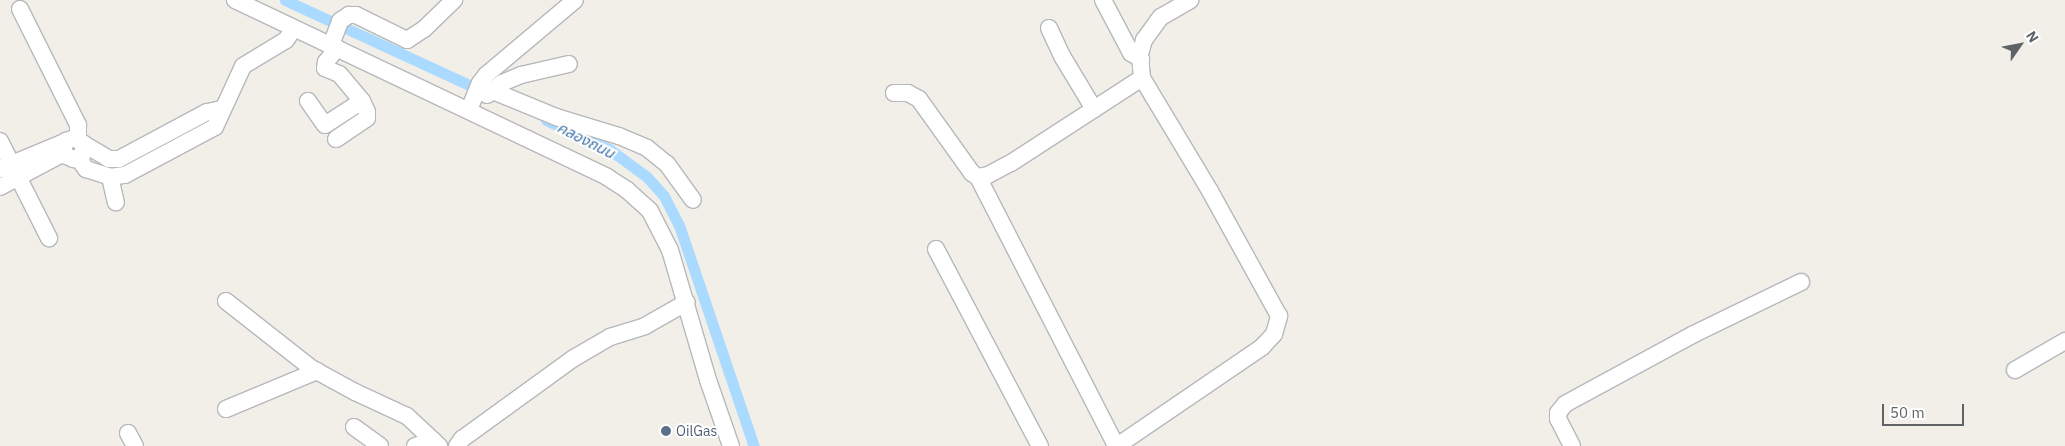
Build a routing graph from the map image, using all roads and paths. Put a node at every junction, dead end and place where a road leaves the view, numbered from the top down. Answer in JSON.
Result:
{"nodes":[{"id":1,"x":235,"y":0,"type":"edge"},
{"id":2,"x":454,"y":0,"type":"edge"},
{"id":3,"x":575,"y":0,"type":"edge"},
{"id":4,"x":1103,"y":0,"type":"edge"},
{"id":5,"x":1190,"y":0,"type":"edge"},
{"id":6,"x":254,"y":3,"type":"edge"},
{"id":7,"x":20,"y":9,"type":"dead end"},
{"id":8,"x":294,"y":28,"type":"junction"},
{"id":9,"x":1049,"y":28,"type":"dead end"},
{"id":10,"x":334,"y":44,"type":"junction"},
{"id":11,"x":1141,"y":59,"type":"junction"},
{"id":12,"x":570,"y":64,"type":"dead end"},
{"id":13,"x":1142,"y":78,"type":"junction"},
{"id":14,"x":487,"y":89,"type":"junction"},
{"id":15,"x":894,"y":93,"type":"dead end"},
{"id":16,"x":362,"y":100,"type":"junction"},
{"id":17,"x":308,"y":102,"type":"dead end"},
{"id":18,"x":223,"y":109,"type":"junction"},
{"id":19,"x":1094,"y":109,"type":"junction"},
{"id":20,"x":474,"y":110,"type":"junction"},
{"id":21,"x":336,"y":139,"type":"dead end"},
{"id":22,"x":0,"y":141,"type":"edge"},
{"id":23,"x":74,"y":147,"type":"junction"},
{"id":24,"x":6,"y":166,"type":"edge"},
{"id":25,"x":110,"y":177,"type":"junction"},
{"id":26,"x":978,"y":177,"type":"junction"},
{"id":27,"x":18,"y":178,"type":"junction"},
{"id":28,"x":0,"y":187,"type":"edge"},
{"id":29,"x":693,"y":200,"type":"dead end"},
{"id":30,"x":116,"y":202,"type":"dead end"},
{"id":31,"x":49,"y":238,"type":"dead end"},
{"id":32,"x":936,"y":250,"type":"dead end"},
{"id":33,"x":1801,"y":282,"type":"dead end"},
{"id":34,"x":226,"y":301,"type":"dead end"},
{"id":35,"x":687,"y":302,"type":"junction"},
{"id":36,"x":2065,"y":341,"type":"edge"},
{"id":37,"x":2015,"y":370,"type":"dead end"},
{"id":38,"x":317,"y":371,"type":"junction"},
{"id":39,"x":226,"y":409,"type":"dead end"},
{"id":40,"x":354,"y":427,"type":"dead end"},
{"id":41,"x":436,"y":443,"type":"edge"},
{"id":42,"x":380,"y":446,"type":"edge"},
{"id":43,"x":415,"y":446,"type":"edge"},
{"id":44,"x":457,"y":446,"type":"edge"},
{"id":45,"x":731,"y":446,"type":"edge"},
{"id":46,"x":1040,"y":446,"type":"edge"},
{"id":47,"x":1117,"y":446,"type":"edge"},
{"id":48,"x":1572,"y":446,"type":"edge"}],
"edges":[{"from":1,"to":6,"type":"street"},
{"from":2,"to":10,"type":"street"},
{"from":3,"to":14,"type":"street"},
{"from":4,"to":11,"type":"street"},
{"from":5,"to":11,"type":"street"},
{"from":6,"to":8,"type":"street"},
{"from":7,"to":23,"type":"street"},
{"from":8,"to":10,"type":"street"},
{"from":8,"to":18,"type":"street"},
{"from":9,"to":19,"type":"street"},
{"from":10,"to":16,"type":"street"},
{"from":10,"to":20,"type":"street"},
{"from":11,"to":13,"type":"street"},
{"from":12,"to":14,"type":"street"},
{"from":13,"to":19,"type":"street"},
{"from":13,"to":47,"type":"street"},
{"from":14,"to":20,"type":"street"},
{"from":14,"to":29,"type":"street"},
{"from":15,"to":26,"type":"street"},
{"from":16,"to":17,"type":"street"},
{"from":16,"to":21,"type":"street"},
{"from":18,"to":23,"type":"street"},
{"from":18,"to":25,"type":"street"},
{"from":19,"to":26,"type":"street"},
{"from":20,"to":35,"type":"street"},
{"from":22,"to":24,"type":"street"},
{"from":23,"to":24,"type":"street"},
{"from":23,"to":25,"type":"street"},
{"from":23,"to":27,"type":"street"},
{"from":24,"to":27,"type":"street"},
{"from":25,"to":30,"type":"street"},
{"from":26,"to":47,"type":"street"},
{"from":27,"to":28,"type":"street"},
{"from":27,"to":31,"type":"street"},
{"from":32,"to":46,"type":"street"},
{"from":33,"to":48,"type":"street"},
{"from":34,"to":38,"type":"street"},
{"from":35,"to":44,"type":"street"},
{"from":35,"to":45,"type":"street"},
{"from":36,"to":37,"type":"street"},
{"from":38,"to":39,"type":"street"},
{"from":38,"to":41,"type":"street"},
{"from":40,"to":42,"type":"street"},
{"from":41,"to":43,"type":"street"}]}
